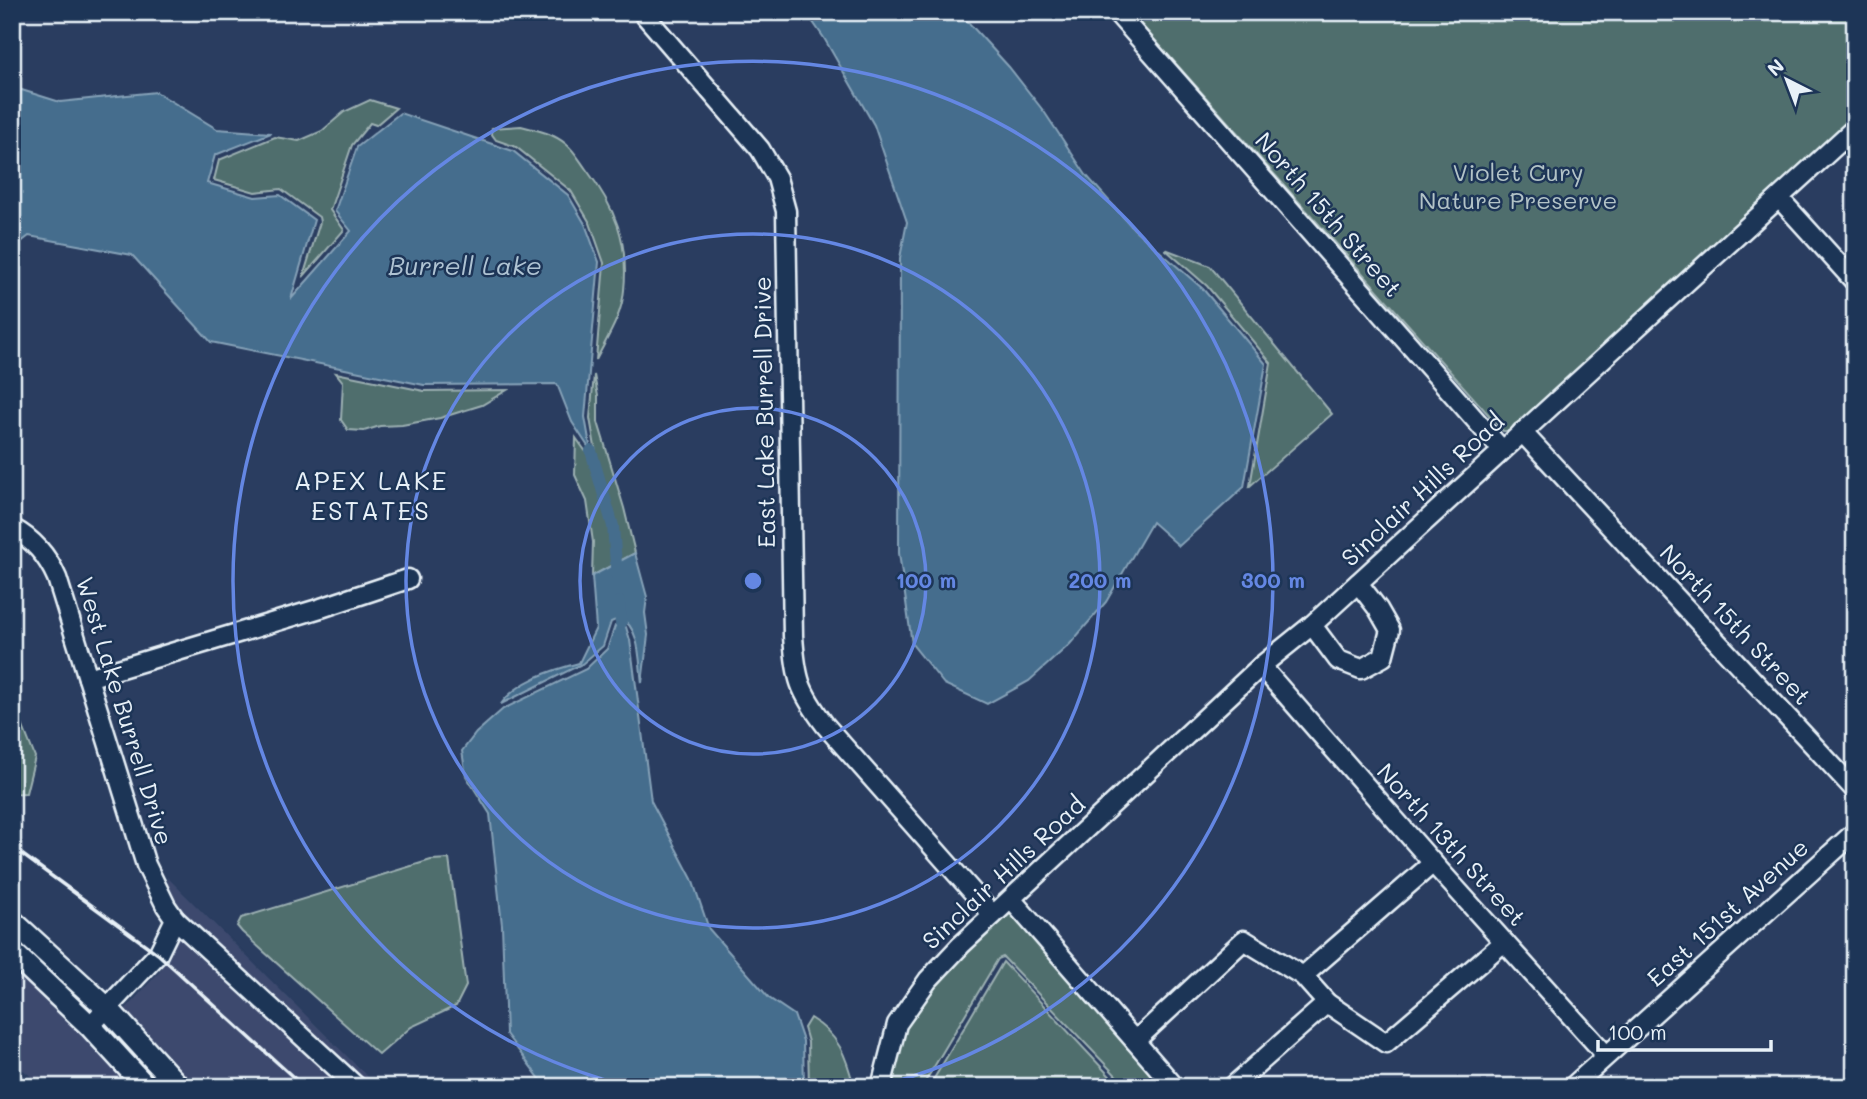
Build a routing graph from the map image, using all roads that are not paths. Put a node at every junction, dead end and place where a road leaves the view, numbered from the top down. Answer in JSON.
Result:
{"nodes":[{"id":1,"x":642,"y":12,"type":"edge"},
{"id":2,"x":1116,"y":12,"type":"edge"},
{"id":3,"x":1855,"y":128,"type":"edge"},
{"id":4,"x":1779,"y":198,"type":"junction"},
{"id":5,"x":1855,"y":282,"type":"edge"},
{"id":6,"x":1522,"y":432,"type":"junction"},
{"id":7,"x":1502,"y":450,"type":"junction"},
{"id":8,"x":12,"y":528,"type":"edge"},
{"id":9,"x":408,"y":579,"type":"dead end"},
{"id":10,"x":1358,"y":583,"type":"junction"},
{"id":11,"x":1312,"y":625,"type":"junction"},
{"id":12,"x":1261,"y":666,"type":"junction"},
{"id":13,"x":88,"y":678,"type":"junction"},
{"id":14,"x":1855,"y":790,"type":"edge"},
{"id":15,"x":1855,"y":832,"type":"edge"},
{"id":16,"x":1433,"y":863,"type":"junction"},
{"id":17,"x":1011,"y":899,"type":"junction"},
{"id":18,"x":993,"y":915,"type":"junction"},
{"id":19,"x":175,"y":919,"type":"junction"},
{"id":20,"x":12,"y":921,"type":"edge"},
{"id":21,"x":1504,"y":942,"type":"junction"},
{"id":22,"x":12,"y":952,"type":"edge"},
{"id":23,"x":1303,"y":976,"type":"junction"},
{"id":24,"x":1327,"y":1003,"type":"junction"},
{"id":25,"x":108,"y":1009,"type":"junction"},
{"id":26,"x":90,"y":1026,"type":"junction"},
{"id":27,"x":1135,"y":1041,"type":"junction"},
{"id":28,"x":1606,"y":1055,"type":"junction"},
{"id":29,"x":146,"y":1087,"type":"edge"},
{"id":30,"x":179,"y":1087,"type":"edge"},
{"id":31,"x":358,"y":1087,"type":"edge"},
{"id":32,"x":881,"y":1087,"type":"edge"},
{"id":33,"x":1175,"y":1087,"type":"edge"},
{"id":34,"x":1232,"y":1087,"type":"edge"},
{"id":35,"x":1572,"y":1087,"type":"edge"}],
"edges":[{"from":1,"to":18,"type":"street","name":"East Lake Burrell Drive"},
{"from":2,"to":7,"type":"street","name":"North 15th Street"},
{"from":3,"to":4,"type":"street","name":"Sinclair Hills Road"},
{"from":4,"to":5,"type":"street"},
{"from":4,"to":6,"type":"street","name":"Sinclair Hills Road"},
{"from":6,"to":7,"type":"street","name":"Sinclair Hills Road"},
{"from":6,"to":14,"type":"street","name":"North 15th Street"},
{"from":7,"to":10,"type":"street","name":"Sinclair Hills Road"},
{"from":8,"to":13,"type":"street","name":"West Lake Burrell Drive"},
{"from":9,"to":13,"type":"street"},
{"from":10,"to":11,"type":"street","name":"Sinclair Hills Road"},
{"from":10,"to":11,"type":"street"},
{"from":11,"to":12,"type":"street","name":"Sinclair Hills Road"},
{"from":12,"to":16,"type":"street","name":"North 13th Street"},
{"from":12,"to":17,"type":"street","name":"Sinclair Hills Road"},
{"from":13,"to":19,"type":"street","name":"West Lake Burrell Drive"},
{"from":15,"to":28,"type":"street","name":"East 151st Avenue"},
{"from":16,"to":21,"type":"street","name":"North 13th Street"},
{"from":16,"to":23,"type":"street"},
{"from":17,"to":18,"type":"street","name":"Sinclair Hills Road"},
{"from":17,"to":27,"type":"street"},
{"from":18,"to":32,"type":"street","name":"Sinclair Hills Road"},
{"from":19,"to":25,"type":"street"},
{"from":19,"to":31,"type":"street","name":"West Lake Burrell Drive"},
{"from":20,"to":25,"type":"main road"},
{"from":21,"to":24,"type":"street"},
{"from":21,"to":28,"type":"street","name":"North 13th Street"},
{"from":22,"to":26,"type":"main road"},
{"from":23,"to":24,"type":"street"},
{"from":23,"to":27,"type":"street"},
{"from":24,"to":34,"type":"street"},
{"from":25,"to":26,"type":"street"},
{"from":25,"to":30,"type":"main road"},
{"from":26,"to":29,"type":"main road"},
{"from":27,"to":33,"type":"street"},
{"from":28,"to":35,"type":"street","name":"East 151st Avenue"}]}
